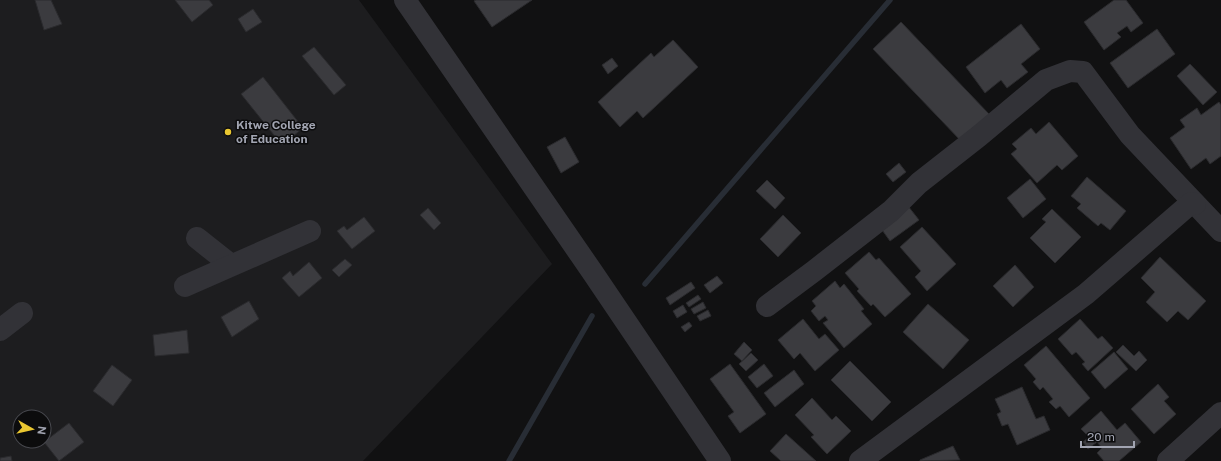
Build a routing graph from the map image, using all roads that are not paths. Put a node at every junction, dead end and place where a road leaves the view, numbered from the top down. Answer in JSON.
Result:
{"nodes":[{"id":1,"x":405,"y":0,"type":"edge"},
{"id":2,"x":1196,"y":204,"type":"junction"},
{"id":3,"x":1221,"y":230,"type":"edge"},
{"id":4,"x":310,"y":231,"type":"dead end"},
{"id":5,"x":197,"y":238,"type":"dead end"},
{"id":6,"x":231,"y":265,"type":"junction"},
{"id":7,"x":185,"y":286,"type":"dead end"},
{"id":8,"x":768,"y":306,"type":"dead end"},
{"id":9,"x":22,"y":313,"type":"dead end"},
{"id":10,"x":0,"y":330,"type":"edge"},
{"id":11,"x":1221,"y":413,"type":"edge"},
{"id":12,"x":720,"y":461,"type":"edge"},
{"id":13,"x":860,"y":461,"type":"edge"},
{"id":14,"x":1168,"y":461,"type":"edge"}],
"edges":[{"from":1,"to":12,"type":"street"},
{"from":2,"to":3,"type":"street"},
{"from":2,"to":8,"type":"street"},
{"from":2,"to":13,"type":"street"},
{"from":4,"to":6,"type":"street"},
{"from":5,"to":6,"type":"street"},
{"from":6,"to":7,"type":"street"},
{"from":9,"to":10,"type":"street"},
{"from":11,"to":14,"type":"street"}]}
